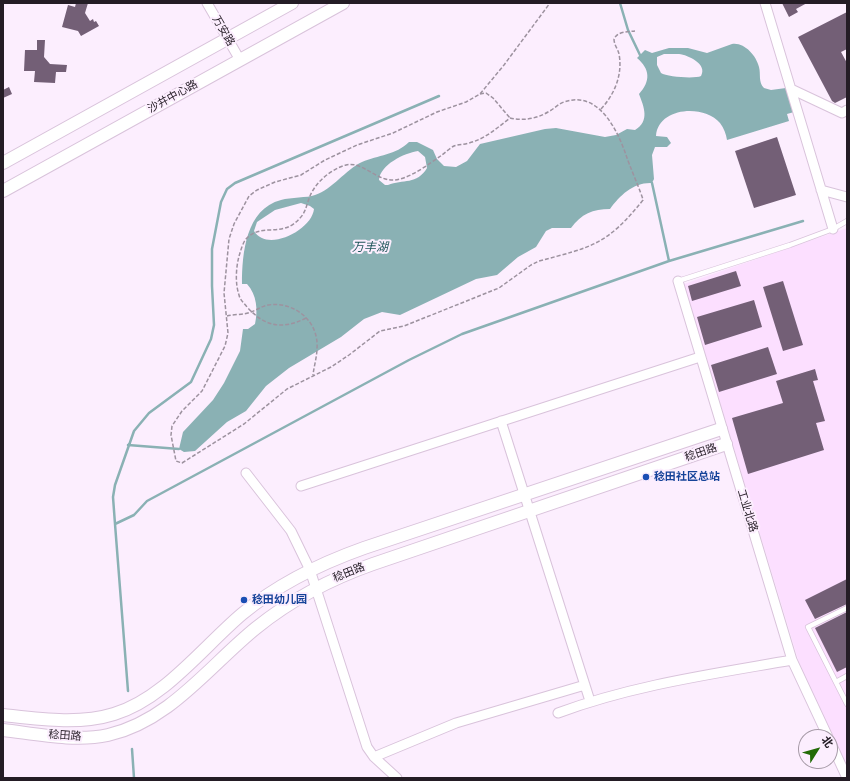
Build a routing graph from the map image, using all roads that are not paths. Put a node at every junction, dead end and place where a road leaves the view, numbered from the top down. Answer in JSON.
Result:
{"nodes":[{"id":1,"x":207,"y":3,"type":"edge"},
{"id":2,"x":292,"y":3,"type":"edge"},
{"id":3,"x":343,"y":3,"type":"edge"},
{"id":4,"x":765,"y":3,"type":"edge"},
{"id":5,"x":227,"y":39,"type":"junction"},
{"id":6,"x":240,"y":60,"type":"junction"},
{"id":7,"x":791,"y":89,"type":"junction"},
{"id":8,"x":847,"y":110,"type":"edge"},
{"id":9,"x":3,"y":163,"type":"edge"},
{"id":10,"x":821,"y":190,"type":"junction"},
{"id":11,"x":3,"y":191,"type":"edge"},
{"id":12,"x":847,"y":197,"type":"edge"},
{"id":13,"x":847,"y":221,"type":"edge"},
{"id":14,"x":833,"y":229,"type":"junction"},
{"id":15,"x":678,"y":281,"type":"joint"},
{"id":16,"x":700,"y":357,"type":"junction"},
{"id":17,"x":501,"y":421,"type":"junction"},
{"id":18,"x":721,"y":429,"type":"junction"},
{"id":19,"x":726,"y":444,"type":"junction"},
{"id":20,"x":246,"y":473,"type":"dead end"},
{"id":21,"x":301,"y":486,"type":"dead end"},
{"id":22,"x":525,"y":494,"type":"junction"},
{"id":23,"x":530,"y":511,"type":"junction"},
{"id":24,"x":310,"y":570,"type":"junction"},
{"id":25,"x":317,"y":587,"type":"junction"},
{"id":26,"x":847,"y":608,"type":"edge"},
{"id":27,"x":792,"y":660,"type":"junction"},
{"id":28,"x":847,"y":676,"type":"edge"},
{"id":29,"x":836,"y":682,"type":"junction"},
{"id":30,"x":585,"y":685,"type":"junction"},
{"id":31,"x":590,"y":701,"type":"junction"},
{"id":32,"x":847,"y":704,"type":"edge"},
{"id":33,"x":558,"y":713,"type":"dead end"},
{"id":34,"x":3,"y":716,"type":"edge"},
{"id":35,"x":824,"y":729,"type":"edge"},
{"id":36,"x":3,"y":730,"type":"edge"},
{"id":37,"x":374,"y":757,"type":"junction"},
{"id":38,"x":838,"y":758,"type":"edge"},
{"id":39,"x":397,"y":778,"type":"edge"},
{"id":40,"x":847,"y":778,"type":"edge"}],
"edges":[{"from":1,"to":5,"type":"street","name":"万安路"},
{"from":2,"to":5,"type":"street"},
{"from":3,"to":6,"type":"street","name":"沙井中心路"},
{"from":4,"to":7,"type":"street"},
{"from":5,"to":6,"type":"street","name":"万安路"},
{"from":5,"to":9,"type":"street"},
{"from":6,"to":11,"type":"street","name":"沙井中心路"},
{"from":7,"to":8,"type":"street"},
{"from":7,"to":10,"type":"street"},
{"from":10,"to":12,"type":"street"},
{"from":10,"to":14,"type":"street"},
{"from":13,"to":14,"type":"lane"},
{"from":14,"to":15,"type":"lane"},
{"from":15,"to":16,"type":"street","name":"工业北路"},
{"from":16,"to":17,"type":"street"},
{"from":16,"to":18,"type":"street","name":"工业北路"},
{"from":17,"to":21,"type":"street"},
{"from":17,"to":22,"type":"street"},
{"from":18,"to":19,"type":"street","name":"工业北路"},
{"from":18,"to":22,"type":"street","name":"稔田路"},
{"from":19,"to":23,"type":"street","name":"稔田路"},
{"from":19,"to":27,"type":"street","name":"工业北路"},
{"from":20,"to":24,"type":"street"},
{"from":22,"to":23,"type":"street"},
{"from":22,"to":24,"type":"street","name":"稔田路"},
{"from":23,"to":25,"type":"street","name":"稔田路"},
{"from":23,"to":30,"type":"street"},
{"from":24,"to":25,"type":"street"},
{"from":24,"to":34,"type":"street","name":"稔田路"},
{"from":25,"to":36,"type":"street","name":"稔田路"},
{"from":25,"to":37,"type":"street"},
{"from":26,"to":29,"type":"lane"},
{"from":27,"to":31,"type":"street"},
{"from":27,"to":35,"type":"street","name":"工业北路"},
{"from":28,"to":29,"type":"lane"},
{"from":29,"to":32,"type":"lane"},
{"from":30,"to":31,"type":"street"},
{"from":30,"to":37,"type":"street"},
{"from":31,"to":33,"type":"street"},
{"from":37,"to":39,"type":"street"},
{"from":38,"to":40,"type":"street"}]}
